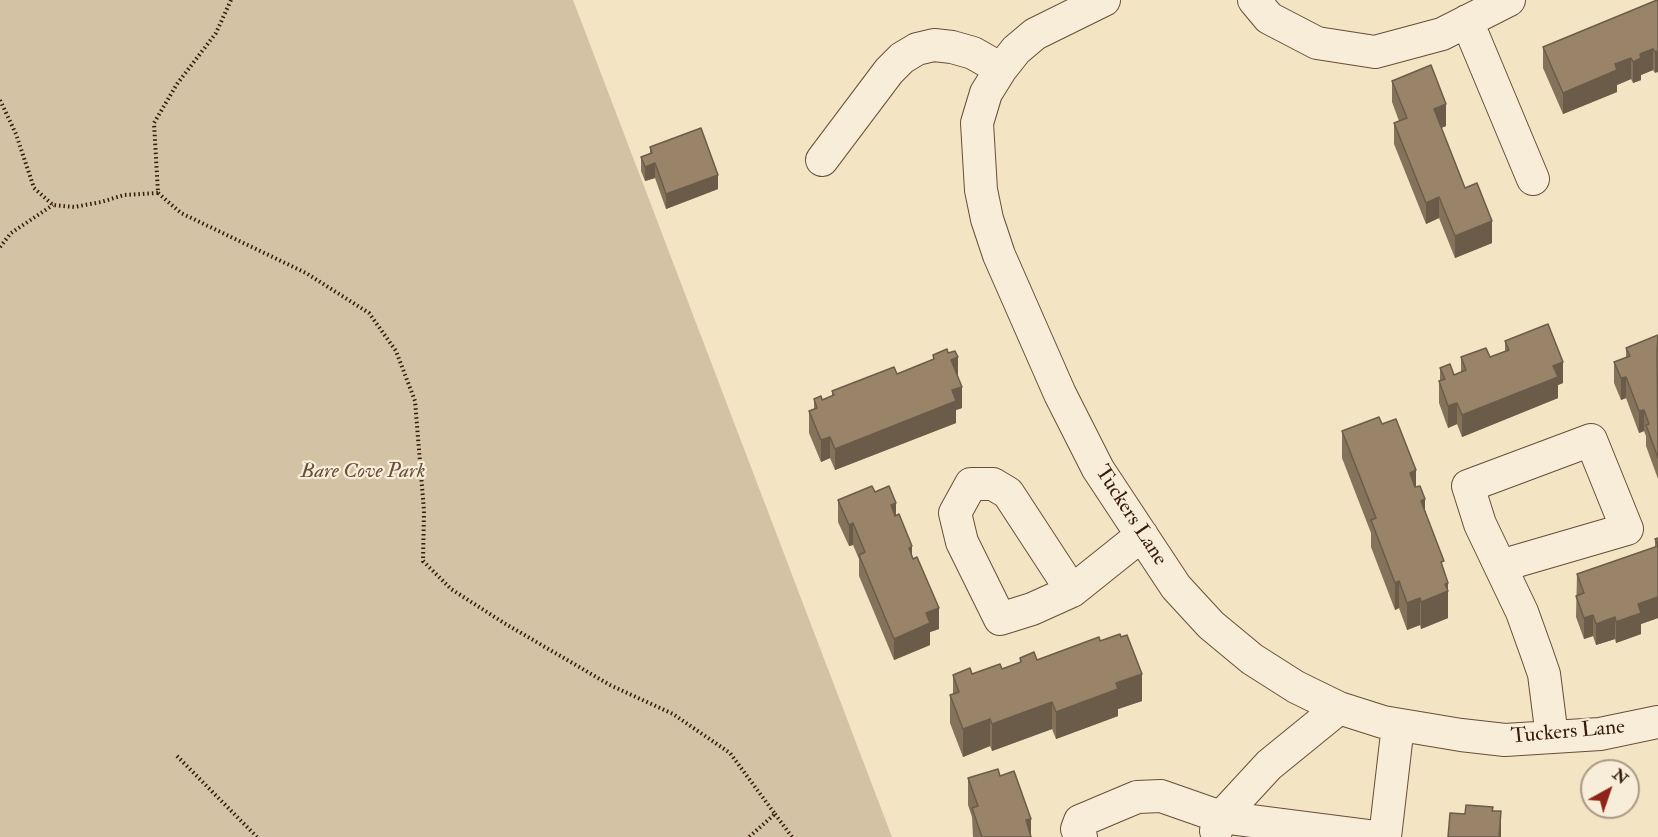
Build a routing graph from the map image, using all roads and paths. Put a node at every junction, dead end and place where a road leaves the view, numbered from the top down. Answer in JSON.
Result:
{"nodes":[{"id":1,"x":231,"y":0,"type":"edge"},
{"id":2,"x":1104,"y":0,"type":"edge"},
{"id":3,"x":1254,"y":0,"type":"edge"},
{"id":4,"x":1509,"y":0,"type":"edge"},
{"id":5,"x":1467,"y":21,"type":"junction"},
{"id":6,"x":1001,"y":69,"type":"junction"},
{"id":7,"x":0,"y":100,"type":"edge"},
{"id":8,"x":822,"y":160,"type":"dead end"},
{"id":9,"x":1533,"y":180,"type":"dead end"},
{"id":10,"x":158,"y":193,"type":"junction"},
{"id":11,"x":53,"y":206,"type":"junction"},
{"id":12,"x":0,"y":247,"type":"edge"},
{"id":13,"x":1142,"y":535,"type":"junction"},
{"id":14,"x":1500,"y":566,"type":"junction"},
{"id":15,"x":1072,"y":591,"type":"dead end"},
{"id":16,"x":1339,"y":708,"type":"junction"},
{"id":17,"x":1658,"y":722,"type":"edge"},
{"id":18,"x":1398,"y":725,"type":"junction"},
{"id":19,"x":1552,"y":737,"type":"junction"},
{"id":20,"x":177,"y":756,"type":"dead end"},
{"id":21,"x":775,"y":814,"type":"junction"},
{"id":22,"x":1217,"y":827,"type":"edge"},
{"id":23,"x":257,"y":837,"type":"edge"},
{"id":24,"x":749,"y":837,"type":"edge"},
{"id":25,"x":792,"y":837,"type":"edge"},
{"id":26,"x":1081,"y":837,"type":"edge"},
{"id":27,"x":1377,"y":837,"type":"edge"},
{"id":28,"x":1385,"y":837,"type":"edge"}],
"edges":[{"from":1,"to":10,"type":"path"},
{"from":2,"to":6,"type":"street","name":"Tuckers Lane"},
{"from":3,"to":5,"type":"street"},
{"from":4,"to":5,"type":"street"},
{"from":5,"to":9,"type":"street"},
{"from":6,"to":8,"type":"street"},
{"from":6,"to":13,"type":"street","name":"Tuckers Lane"},
{"from":7,"to":11,"type":"path"},
{"from":10,"to":11,"type":"path"},
{"from":10,"to":21,"type":"path"},
{"from":11,"to":12,"type":"path"},
{"from":13,"to":15,"type":"street"},
{"from":13,"to":16,"type":"street","name":"Tuckers Lane"},
{"from":14,"to":14,"type":"street"},
{"from":14,"to":19,"type":"street"},
{"from":16,"to":18,"type":"street","name":"Tuckers Lane"},
{"from":16,"to":22,"type":"street"},
{"from":17,"to":19,"type":"street","name":"Tuckers Lane"},
{"from":18,"to":19,"type":"street","name":"Tuckers Lane"},
{"from":18,"to":28,"type":"street"},
{"from":20,"to":23,"type":"path"},
{"from":21,"to":24,"type":"path"},
{"from":21,"to":25,"type":"path"},
{"from":22,"to":26,"type":"street"},
{"from":22,"to":27,"type":"street"}]}
